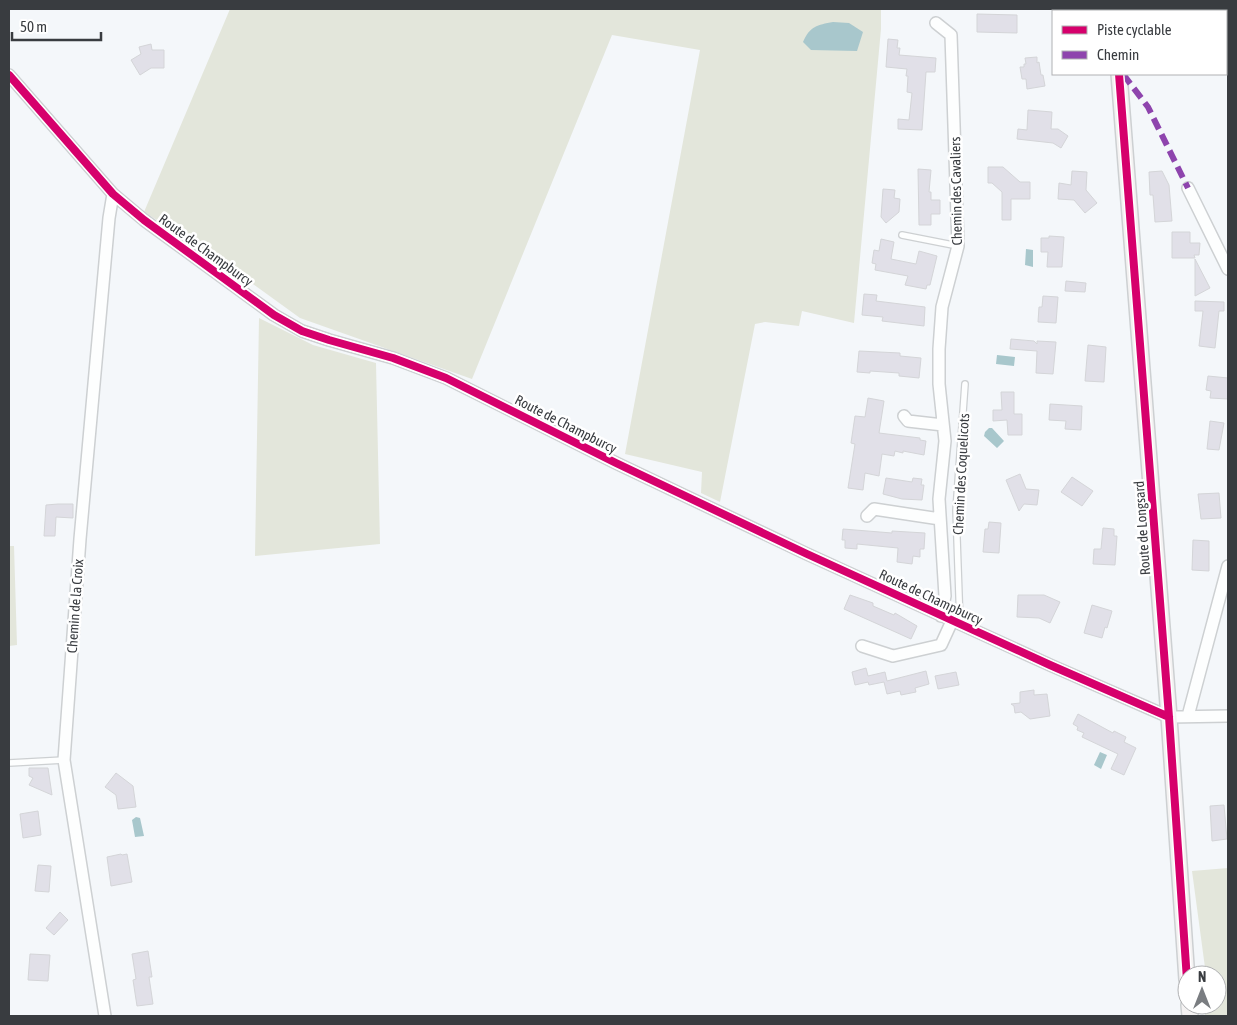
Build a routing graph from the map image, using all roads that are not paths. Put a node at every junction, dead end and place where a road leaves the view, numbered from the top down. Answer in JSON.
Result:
{"nodes":[{"id":1,"x":936,"y":23,"type":"dead end"},
{"id":2,"x":9,"y":75,"type":"edge"},
{"id":3,"x":1119,"y":75,"type":"edge"},
{"id":4,"x":1188,"y":188,"type":"dead end"},
{"id":5,"x":113,"y":194,"type":"junction"},
{"id":6,"x":902,"y":235,"type":"dead end"},
{"id":7,"x":958,"y":246,"type":"junction"},
{"id":8,"x":1228,"y":269,"type":"edge"},
{"id":9,"x":966,"y":384,"type":"dead end"},
{"id":10,"x":904,"y":416,"type":"dead end"},
{"id":11,"x":943,"y":425,"type":"junction"},
{"id":12,"x":867,"y":516,"type":"dead end"},
{"id":13,"x":940,"y":519,"type":"junction"},
{"id":14,"x":1228,"y":566,"type":"edge"},
{"id":15,"x":941,"y":616,"type":"junction"},
{"id":16,"x":956,"y":623,"type":"junction"},
{"id":17,"x":862,"y":646,"type":"dead end"},
{"id":18,"x":1188,"y":716,"type":"junction"},
{"id":19,"x":1228,"y":716,"type":"edge"},
{"id":20,"x":1169,"y":717,"type":"junction"},
{"id":21,"x":64,"y":760,"type":"junction"},
{"id":22,"x":9,"y":764,"type":"edge"},
{"id":23,"x":1186,"y":965,"type":"edge"},
{"id":24,"x":105,"y":1016,"type":"edge"}],
"edges":[{"from":1,"to":7,"type":"street","name":"Chemin des Cavaliers"},
{"from":2,"to":5,"type":"street","name":"Route de Champburcy"},
{"from":3,"to":20,"type":"main road","name":"Route de Longsard"},
{"from":4,"to":8,"type":"street"},
{"from":5,"to":15,"type":"street","name":"Route de Champburcy"},
{"from":5,"to":21,"type":"street","name":"Chemin de la Croix"},
{"from":6,"to":7,"type":"lane"},
{"from":7,"to":11,"type":"street","name":"Chemin des Cavaliers"},
{"from":9,"to":16,"type":"lane","name":"Chemin des Coquelicots"},
{"from":10,"to":11,"type":"street"},
{"from":11,"to":13,"type":"street","name":"Chemin des Cavaliers"},
{"from":12,"to":13,"type":"street"},
{"from":13,"to":15,"type":"street","name":"Chemin des Cavaliers"},
{"from":14,"to":18,"type":"street"},
{"from":15,"to":16,"type":"street","name":"Route de Champburcy"},
{"from":16,"to":17,"type":"street"},
{"from":16,"to":20,"type":"street","name":"Route de Champburcy"},
{"from":18,"to":19,"type":"street"},
{"from":18,"to":20,"type":"street"},
{"from":20,"to":23,"type":"main road","name":"Route de Longsard"},
{"from":21,"to":22,"type":"lane"},
{"from":21,"to":24,"type":"street","name":"Chemin de la Croix"}]}
